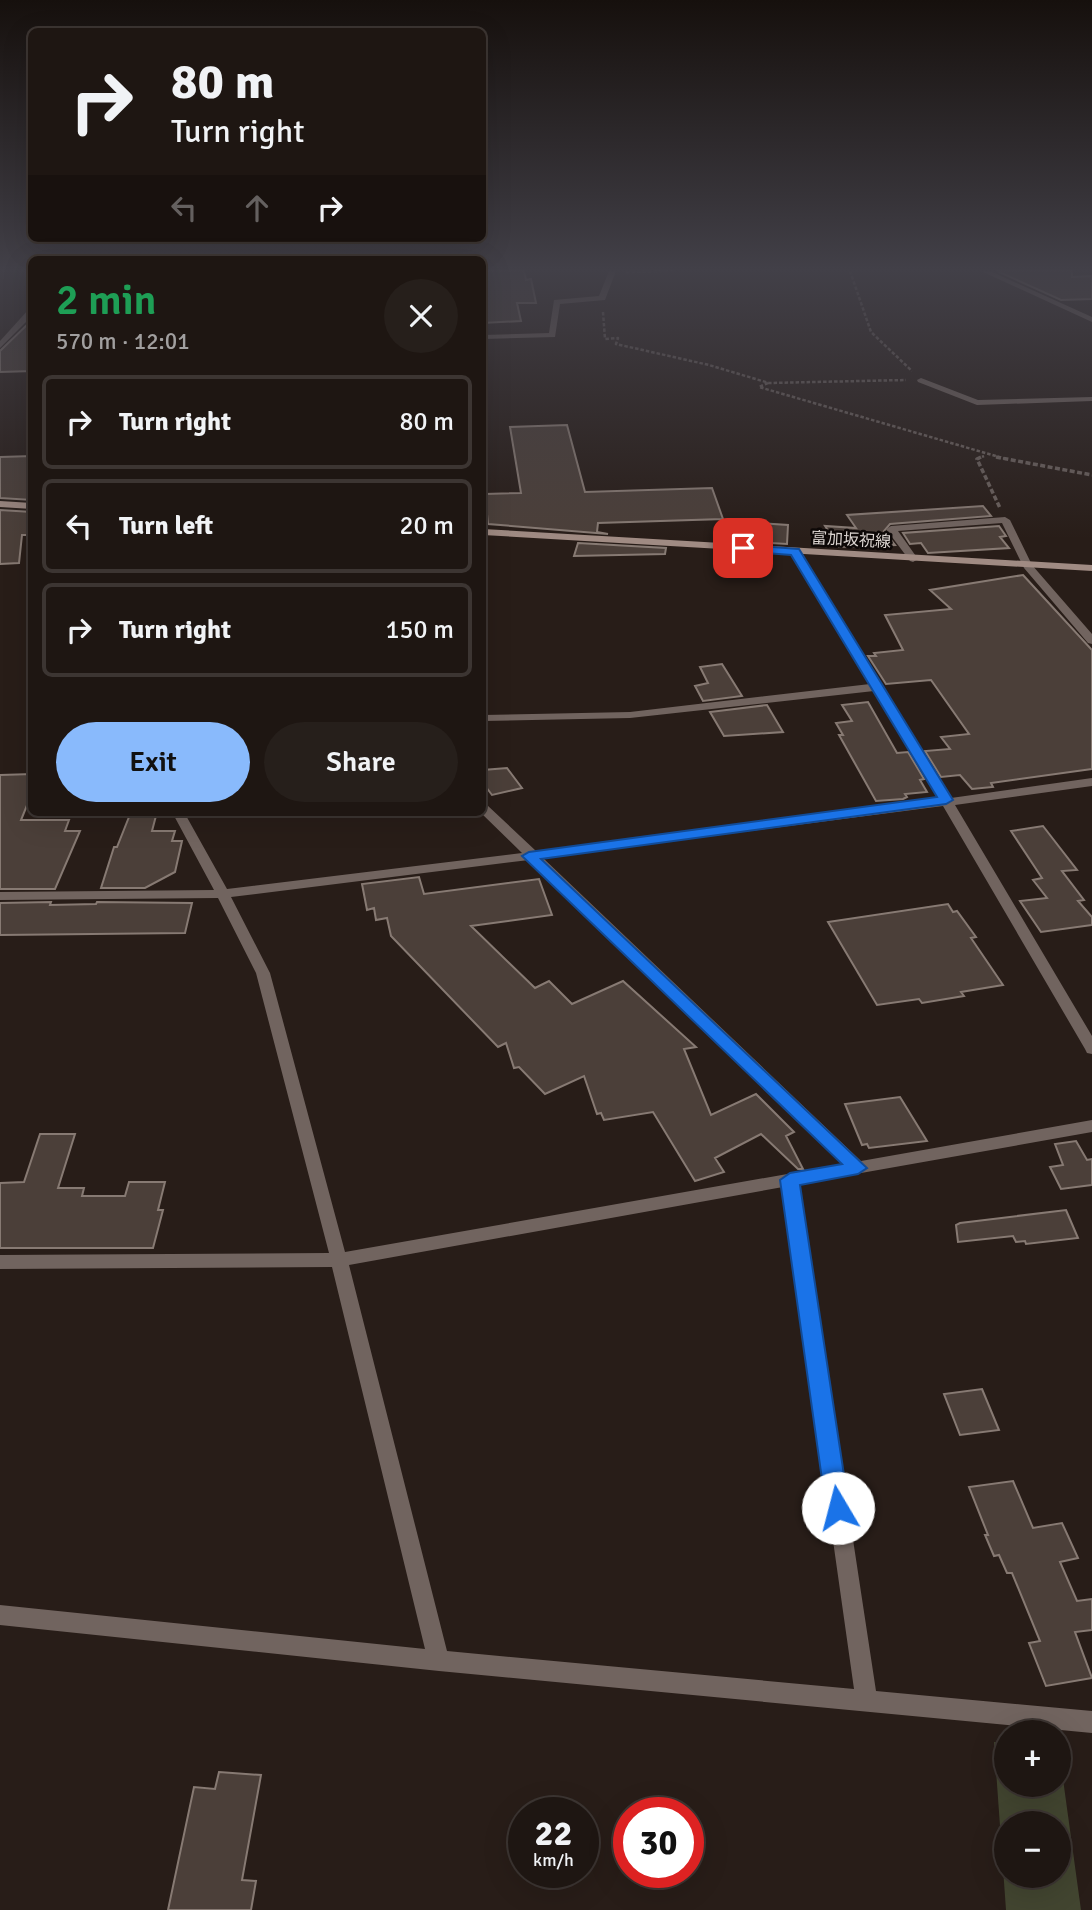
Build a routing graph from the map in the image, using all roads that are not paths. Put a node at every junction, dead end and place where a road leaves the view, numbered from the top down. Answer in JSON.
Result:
{"nodes":[{"id":1,"x":921,"y":380,"type":"road end"},
{"id":2,"x":1092,"y":399,"type":"edge"},
{"id":3,"x":0,"y":504,"type":"edge"},
{"id":4,"x":28,"y":506,"type":"edge"},
{"id":5,"x":486,"y":532,"type":"edge"},
{"id":6,"x":795,"y":552,"type":"junction"},
{"id":7,"x":913,"y":559,"type":"junction"},
{"id":8,"x":1028,"y":566,"type":"junction"},
{"id":9,"x":1092,"y":568,"type":"edge"},
{"id":10,"x":1092,"y":641,"type":"edge"},
{"id":11,"x":877,"y":687,"type":"junction"},
{"id":12,"x":486,"y":718,"type":"edge"},
{"id":13,"x":1092,"y":782,"type":"edge"},
{"id":14,"x":946,"y":800,"type":"junction"},
{"id":15,"x":486,"y":811,"type":"edge"},
{"id":16,"x":180,"y":816,"type":"edge"},
{"id":17,"x":529,"y":856,"type":"junction"},
{"id":18,"x":221,"y":894,"type":"junction"},
{"id":19,"x":0,"y":896,"type":"edge"},
{"id":20,"x":1092,"y":1049,"type":"edge"},
{"id":21,"x":1092,"y":1126,"type":"edge"},
{"id":22,"x":858,"y":1168,"type":"junction"},
{"id":23,"x":790,"y":1180,"type":"junction"},
{"id":24,"x":339,"y":1260,"type":"junction"},
{"id":25,"x":0,"y":1262,"type":"edge"},
{"id":26,"x":0,"y":1615,"type":"edge"},
{"id":27,"x":439,"y":1661,"type":"junction"},
{"id":28,"x":866,"y":1700,"type":"junction"},
{"id":29,"x":1092,"y":1722,"type":"edge"}],
"edges":[{"from":1,"to":2,"type":"street"},
{"from":3,"to":4,"type":"main road"},
{"from":5,"to":6,"type":"main road","name":"富加坂祝線"},
{"from":6,"to":7,"type":"main road","name":"富加坂祝線"},
{"from":6,"to":11,"type":"street"},
{"from":7,"to":8,"type":"main road","name":"富加坂祝線"},
{"from":7,"to":8,"type":"street"},
{"from":8,"to":9,"type":"main road","name":"富加坂祝線"},
{"from":8,"to":10,"type":"street"},
{"from":11,"to":12,"type":"street"},
{"from":11,"to":14,"type":"street"},
{"from":13,"to":14,"type":"street"},
{"from":14,"to":17,"type":"street"},
{"from":14,"to":20,"type":"street"},
{"from":15,"to":17,"type":"street"},
{"from":16,"to":18,"type":"street"},
{"from":17,"to":18,"type":"street"},
{"from":17,"to":22,"type":"street"},
{"from":18,"to":19,"type":"street"},
{"from":18,"to":24,"type":"street"},
{"from":21,"to":22,"type":"street"},
{"from":22,"to":23,"type":"street"},
{"from":23,"to":24,"type":"street"},
{"from":23,"to":28,"type":"street"},
{"from":24,"to":25,"type":"street"},
{"from":24,"to":27,"type":"street"},
{"from":26,"to":27,"type":"street"},
{"from":27,"to":28,"type":"street"},
{"from":28,"to":29,"type":"street"}]}
